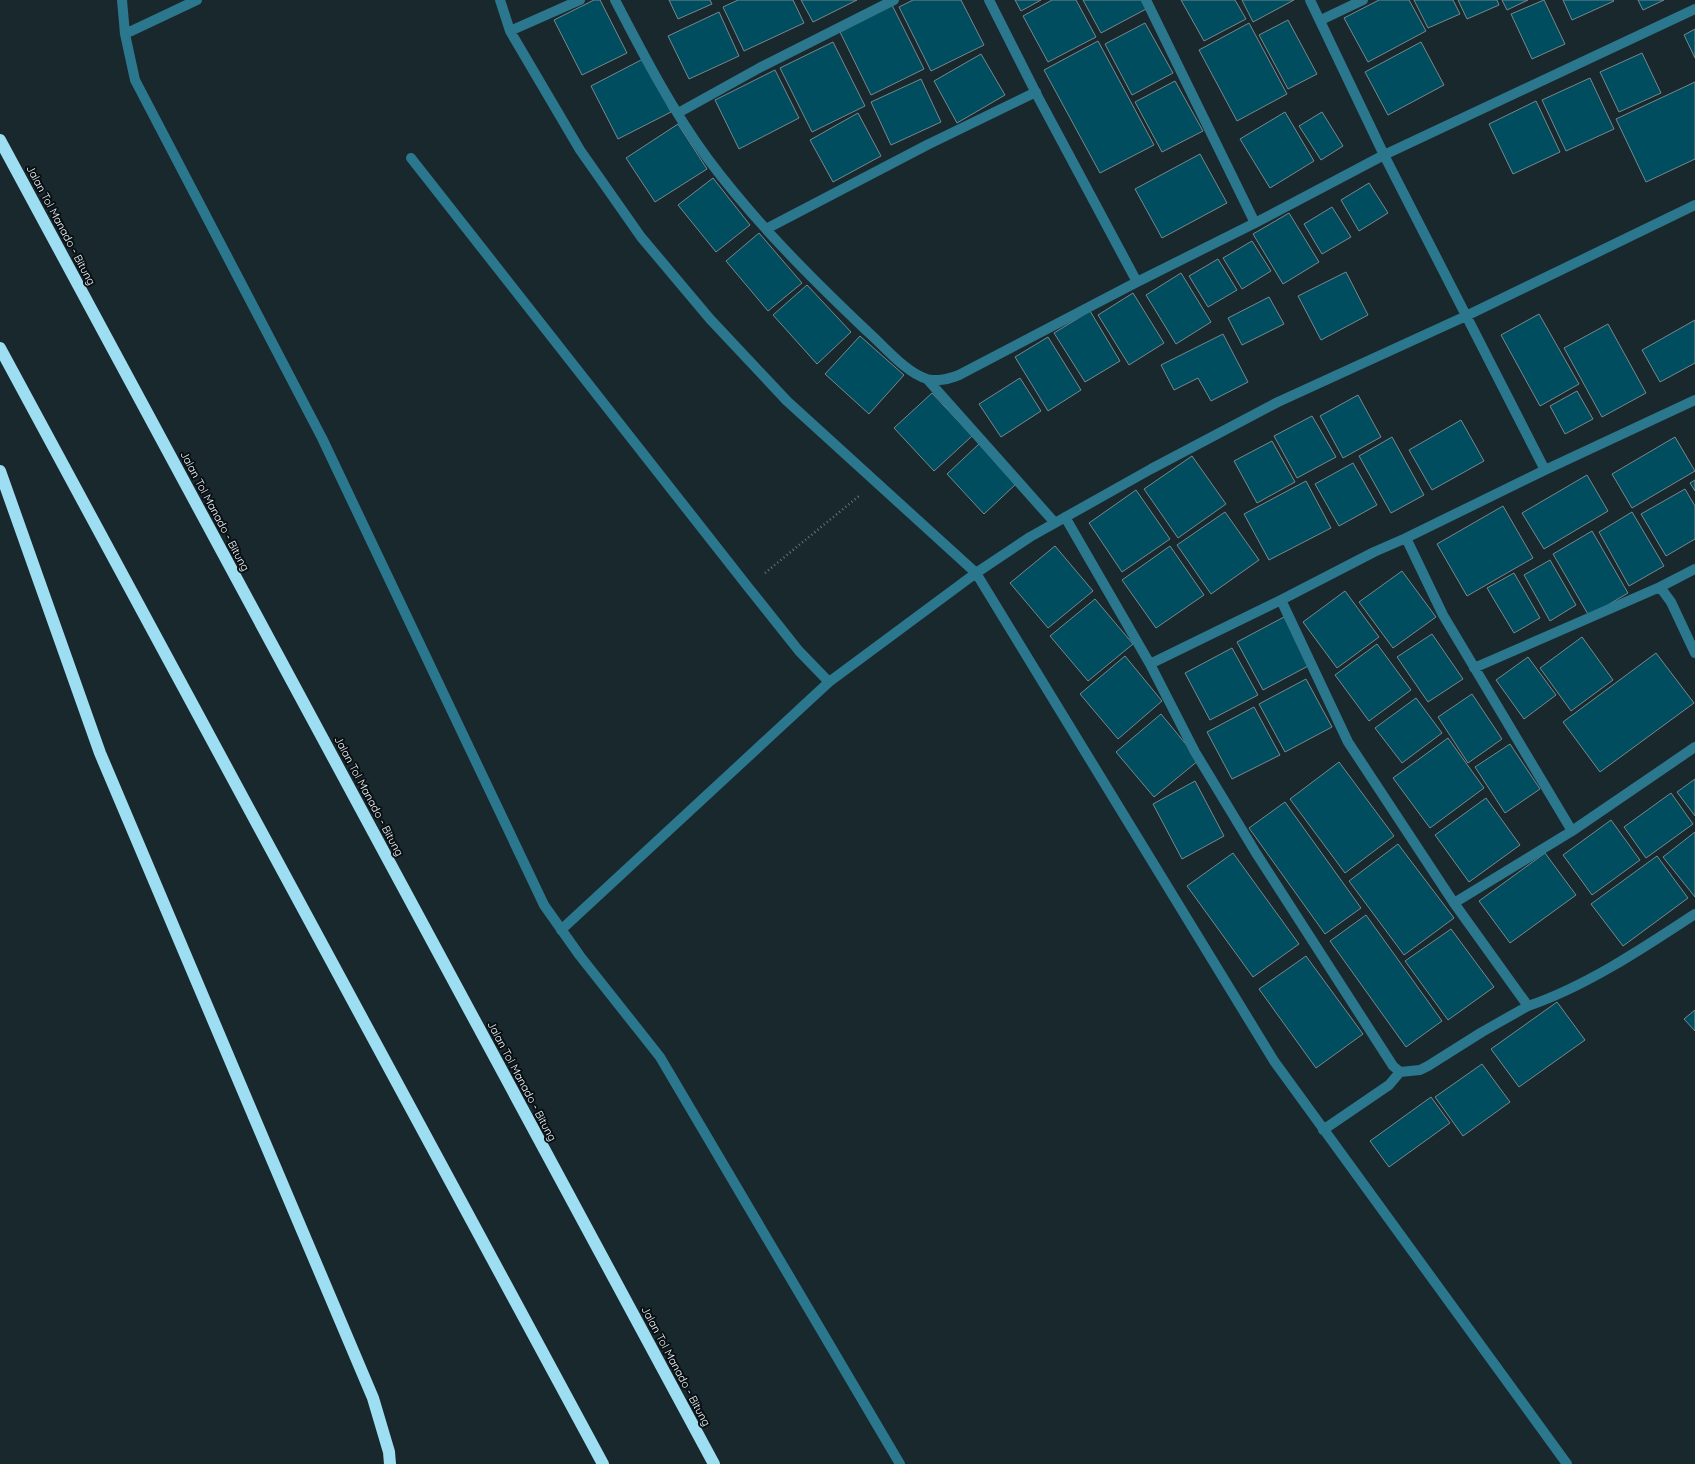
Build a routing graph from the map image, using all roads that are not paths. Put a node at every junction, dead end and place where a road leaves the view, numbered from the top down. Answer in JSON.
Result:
{"nodes":[{"id":1,"x":122,"y":0,"type":"edge"},
{"id":2,"x":197,"y":0,"type":"edge"},
{"id":3,"x":500,"y":0,"type":"edge"},
{"id":4,"x":580,"y":0,"type":"edge"},
{"id":5,"x":615,"y":0,"type":"edge"},
{"id":6,"x":894,"y":0,"type":"edge"},
{"id":7,"x":989,"y":0,"type":"edge"},
{"id":8,"x":1146,"y":0,"type":"edge"},
{"id":9,"x":1310,"y":0,"type":"edge"},
{"id":10,"x":1362,"y":0,"type":"edge"},
{"id":11,"x":1695,"y":9,"type":"edge"},
{"id":12,"x":1320,"y":20,"type":"junction"},
{"id":13,"x":510,"y":31,"type":"junction"},
{"id":14,"x":125,"y":34,"type":"junction"},
{"id":15,"x":1036,"y":92,"type":"junction"},
{"id":16,"x":678,"y":112,"type":"junction"},
{"id":17,"x":0,"y":140,"type":"edge"},
{"id":18,"x":1384,"y":155,"type":"junction"},
{"id":19,"x":411,"y":158,"type":"dead end"},
{"id":20,"x":1695,"y":205,"type":"edge"},
{"id":21,"x":1255,"y":224,"type":"junction"},
{"id":22,"x":766,"y":229,"type":"junction"},
{"id":23,"x":1137,"y":282,"type":"junction"},
{"id":24,"x":1466,"y":316,"type":"junction"},
{"id":25,"x":0,"y":348,"type":"edge"},
{"id":26,"x":927,"y":378,"type":"junction"},
{"id":27,"x":1695,"y":400,"type":"edge"},
{"id":28,"x":1545,"y":470,"type":"junction"},
{"id":29,"x":0,"y":471,"type":"edge"},
{"id":30,"x":1065,"y":517,"type":"junction"},
{"id":31,"x":1055,"y":523,"type":"junction"},
{"id":32,"x":1406,"y":538,"type":"junction"},
{"id":33,"x":1695,"y":569,"type":"edge"},
{"id":34,"x":976,"y":573,"type":"junction"},
{"id":35,"x":1660,"y":587,"type":"junction"},
{"id":36,"x":1281,"y":600,"type":"junction"},
{"id":37,"x":1695,"y":653,"type":"edge"},
{"id":38,"x":1150,"y":664,"type":"junction"},
{"id":39,"x":1474,"y":668,"type":"junction"},
{"id":40,"x":829,"y":682,"type":"junction"},
{"id":41,"x":1695,"y":747,"type":"edge"},
{"id":42,"x":1572,"y":832,"type":"junction"},
{"id":43,"x":1454,"y":903,"type":"junction"},
{"id":44,"x":1695,"y":914,"type":"edge"},
{"id":45,"x":561,"y":930,"type":"junction"},
{"id":46,"x":1528,"y":1006,"type":"junction"},
{"id":47,"x":1400,"y":1072,"type":"junction"},
{"id":48,"x":1323,"y":1130,"type":"junction"},
{"id":49,"x":390,"y":1464,"type":"edge"},
{"id":50,"x":603,"y":1464,"type":"edge"},
{"id":51,"x":714,"y":1464,"type":"edge"},
{"id":52,"x":900,"y":1464,"type":"edge"},
{"id":53,"x":1567,"y":1464,"type":"edge"}],
"edges":[{"from":1,"to":14,"type":"street"},
{"from":2,"to":14,"type":"street"},
{"from":3,"to":13,"type":"street"},
{"from":4,"to":13,"type":"street"},
{"from":5,"to":16,"type":"street"},
{"from":6,"to":16,"type":"street"},
{"from":7,"to":15,"type":"street"},
{"from":8,"to":21,"type":"street"},
{"from":9,"to":12,"type":"street"},
{"from":10,"to":12,"type":"street"},
{"from":11,"to":18,"type":"street"},
{"from":12,"to":18,"type":"street"},
{"from":13,"to":34,"type":"street"},
{"from":14,"to":45,"type":"street"},
{"from":15,"to":22,"type":"street"},
{"from":15,"to":23,"type":"street"},
{"from":16,"to":22,"type":"street"},
{"from":17,"to":51,"type":"highway","name":"Jalan Tol Manado - Bitung"},
{"from":18,"to":21,"type":"street"},
{"from":18,"to":24,"type":"street"},
{"from":19,"to":40,"type":"street"},
{"from":20,"to":24,"type":"street"},
{"from":21,"to":23,"type":"street"},
{"from":22,"to":26,"type":"street"},
{"from":23,"to":26,"type":"street"},
{"from":24,"to":28,"type":"street"},
{"from":24,"to":30,"type":"street"},
{"from":25,"to":50,"type":"highway"},
{"from":26,"to":31,"type":"street"},
{"from":27,"to":28,"type":"street"},
{"from":28,"to":32,"type":"street"},
{"from":29,"to":49,"type":"highway"},
{"from":30,"to":31,"type":"street"},
{"from":30,"to":38,"type":"street"},
{"from":31,"to":34,"type":"street"},
{"from":32,"to":36,"type":"street"},
{"from":32,"to":39,"type":"street"},
{"from":33,"to":35,"type":"street"},
{"from":34,"to":40,"type":"street"},
{"from":34,"to":48,"type":"street"},
{"from":35,"to":37,"type":"street"},
{"from":35,"to":39,"type":"street"},
{"from":36,"to":38,"type":"street"},
{"from":36,"to":43,"type":"street"},
{"from":38,"to":47,"type":"street"},
{"from":39,"to":42,"type":"street"},
{"from":40,"to":45,"type":"street"},
{"from":41,"to":42,"type":"street"},
{"from":42,"to":43,"type":"street"},
{"from":43,"to":46,"type":"street"},
{"from":44,"to":46,"type":"street"},
{"from":45,"to":52,"type":"street"},
{"from":46,"to":47,"type":"street"},
{"from":47,"to":48,"type":"street"},
{"from":48,"to":53,"type":"street"}]}
